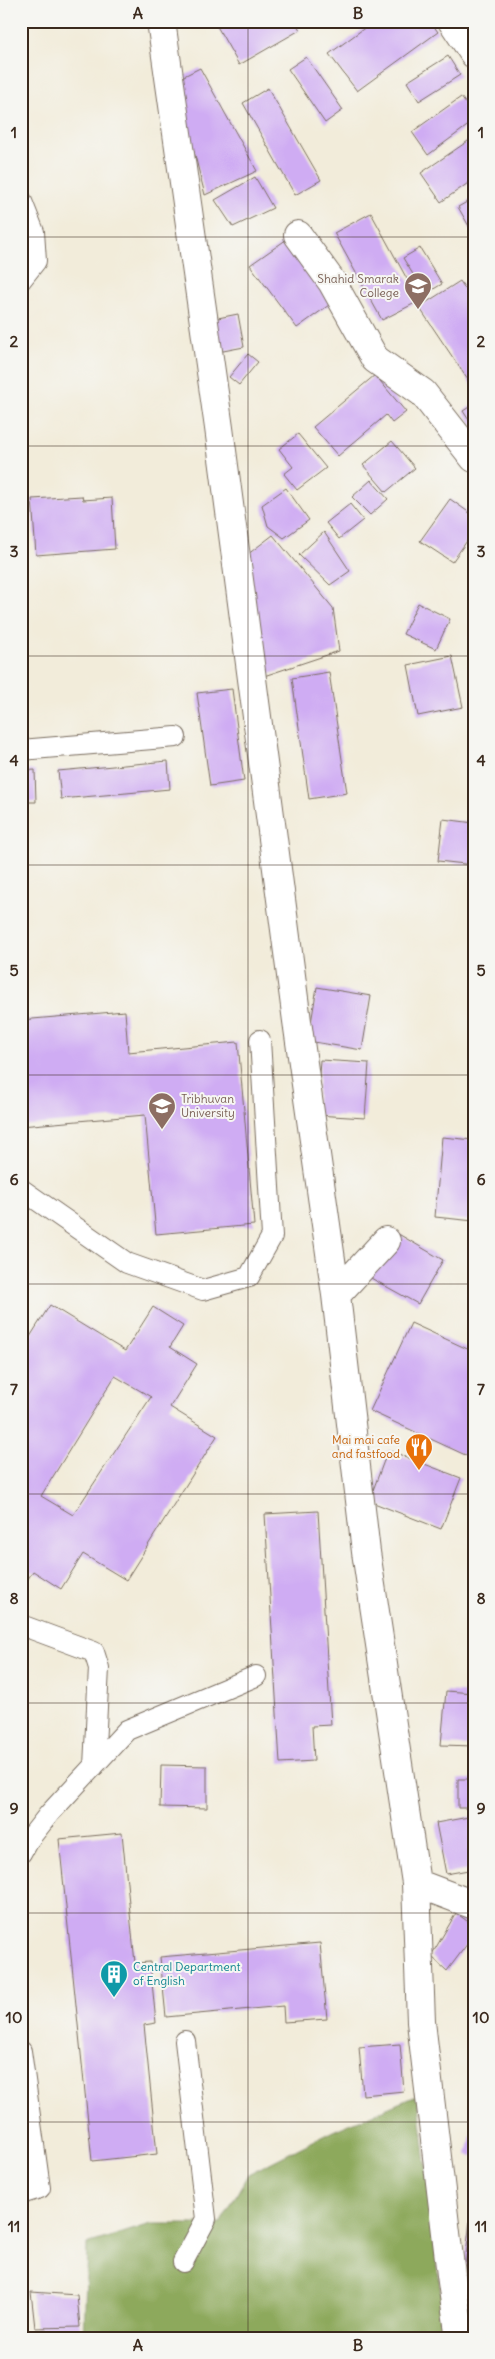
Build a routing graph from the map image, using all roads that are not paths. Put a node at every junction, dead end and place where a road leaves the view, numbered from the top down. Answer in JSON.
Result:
{"nodes":[{"id":1,"x":160,"y":21,"type":"edge"},
{"id":2,"x":452,"y":21,"type":"edge"},
{"id":3,"x":474,"y":54,"type":"edge"},
{"id":4,"x":21,"y":199,"type":"edge"},
{"id":5,"x":298,"y":235,"type":"dead end"},
{"id":6,"x":21,"y":280,"type":"edge"},
{"id":7,"x":474,"y":458,"type":"edge"},
{"id":8,"x":176,"y":737,"type":"dead end"},
{"id":9,"x":21,"y":750,"type":"edge"},
{"id":10,"x":260,"y":1040,"type":"dead end"},
{"id":11,"x":21,"y":1188,"type":"edge"},
{"id":12,"x":386,"y":1241,"type":"dead end"},
{"id":13,"x":336,"y":1295,"type":"junction"},
{"id":14,"x":21,"y":1625,"type":"edge"},
{"id":15,"x":256,"y":1676,"type":"dead end"},
{"id":16,"x":94,"y":1766,"type":"junction"},
{"id":17,"x":21,"y":1854,"type":"edge"},
{"id":18,"x":416,"y":1883,"type":"junction"},
{"id":19,"x":474,"y":1905,"type":"edge"},
{"id":20,"x":185,"y":2041,"type":"dead end"},
{"id":21,"x":21,"y":2050,"type":"edge"},
{"id":22,"x":21,"y":2194,"type":"edge"},
{"id":23,"x":183,"y":2262,"type":"dead end"},
{"id":24,"x":462,"y":2278,"type":"edge"},
{"id":25,"x":460,"y":2338,"type":"edge"}],
"edges":[{"from":1,"to":13,"type":"street"},
{"from":2,"to":3,"type":"street"},
{"from":4,"to":6,"type":"lane"},
{"from":5,"to":7,"type":"street"},
{"from":8,"to":9,"type":"lane"},
{"from":10,"to":11,"type":"lane"},
{"from":12,"to":13,"type":"street"},
{"from":13,"to":18,"type":"street"},
{"from":14,"to":16,"type":"lane"},
{"from":15,"to":16,"type":"lane"},
{"from":16,"to":17,"type":"lane"},
{"from":18,"to":19,"type":"street"},
{"from":18,"to":24,"type":"street"},
{"from":20,"to":23,"type":"lane"},
{"from":21,"to":22,"type":"lane"},
{"from":24,"to":25,"type":"street"}]}
